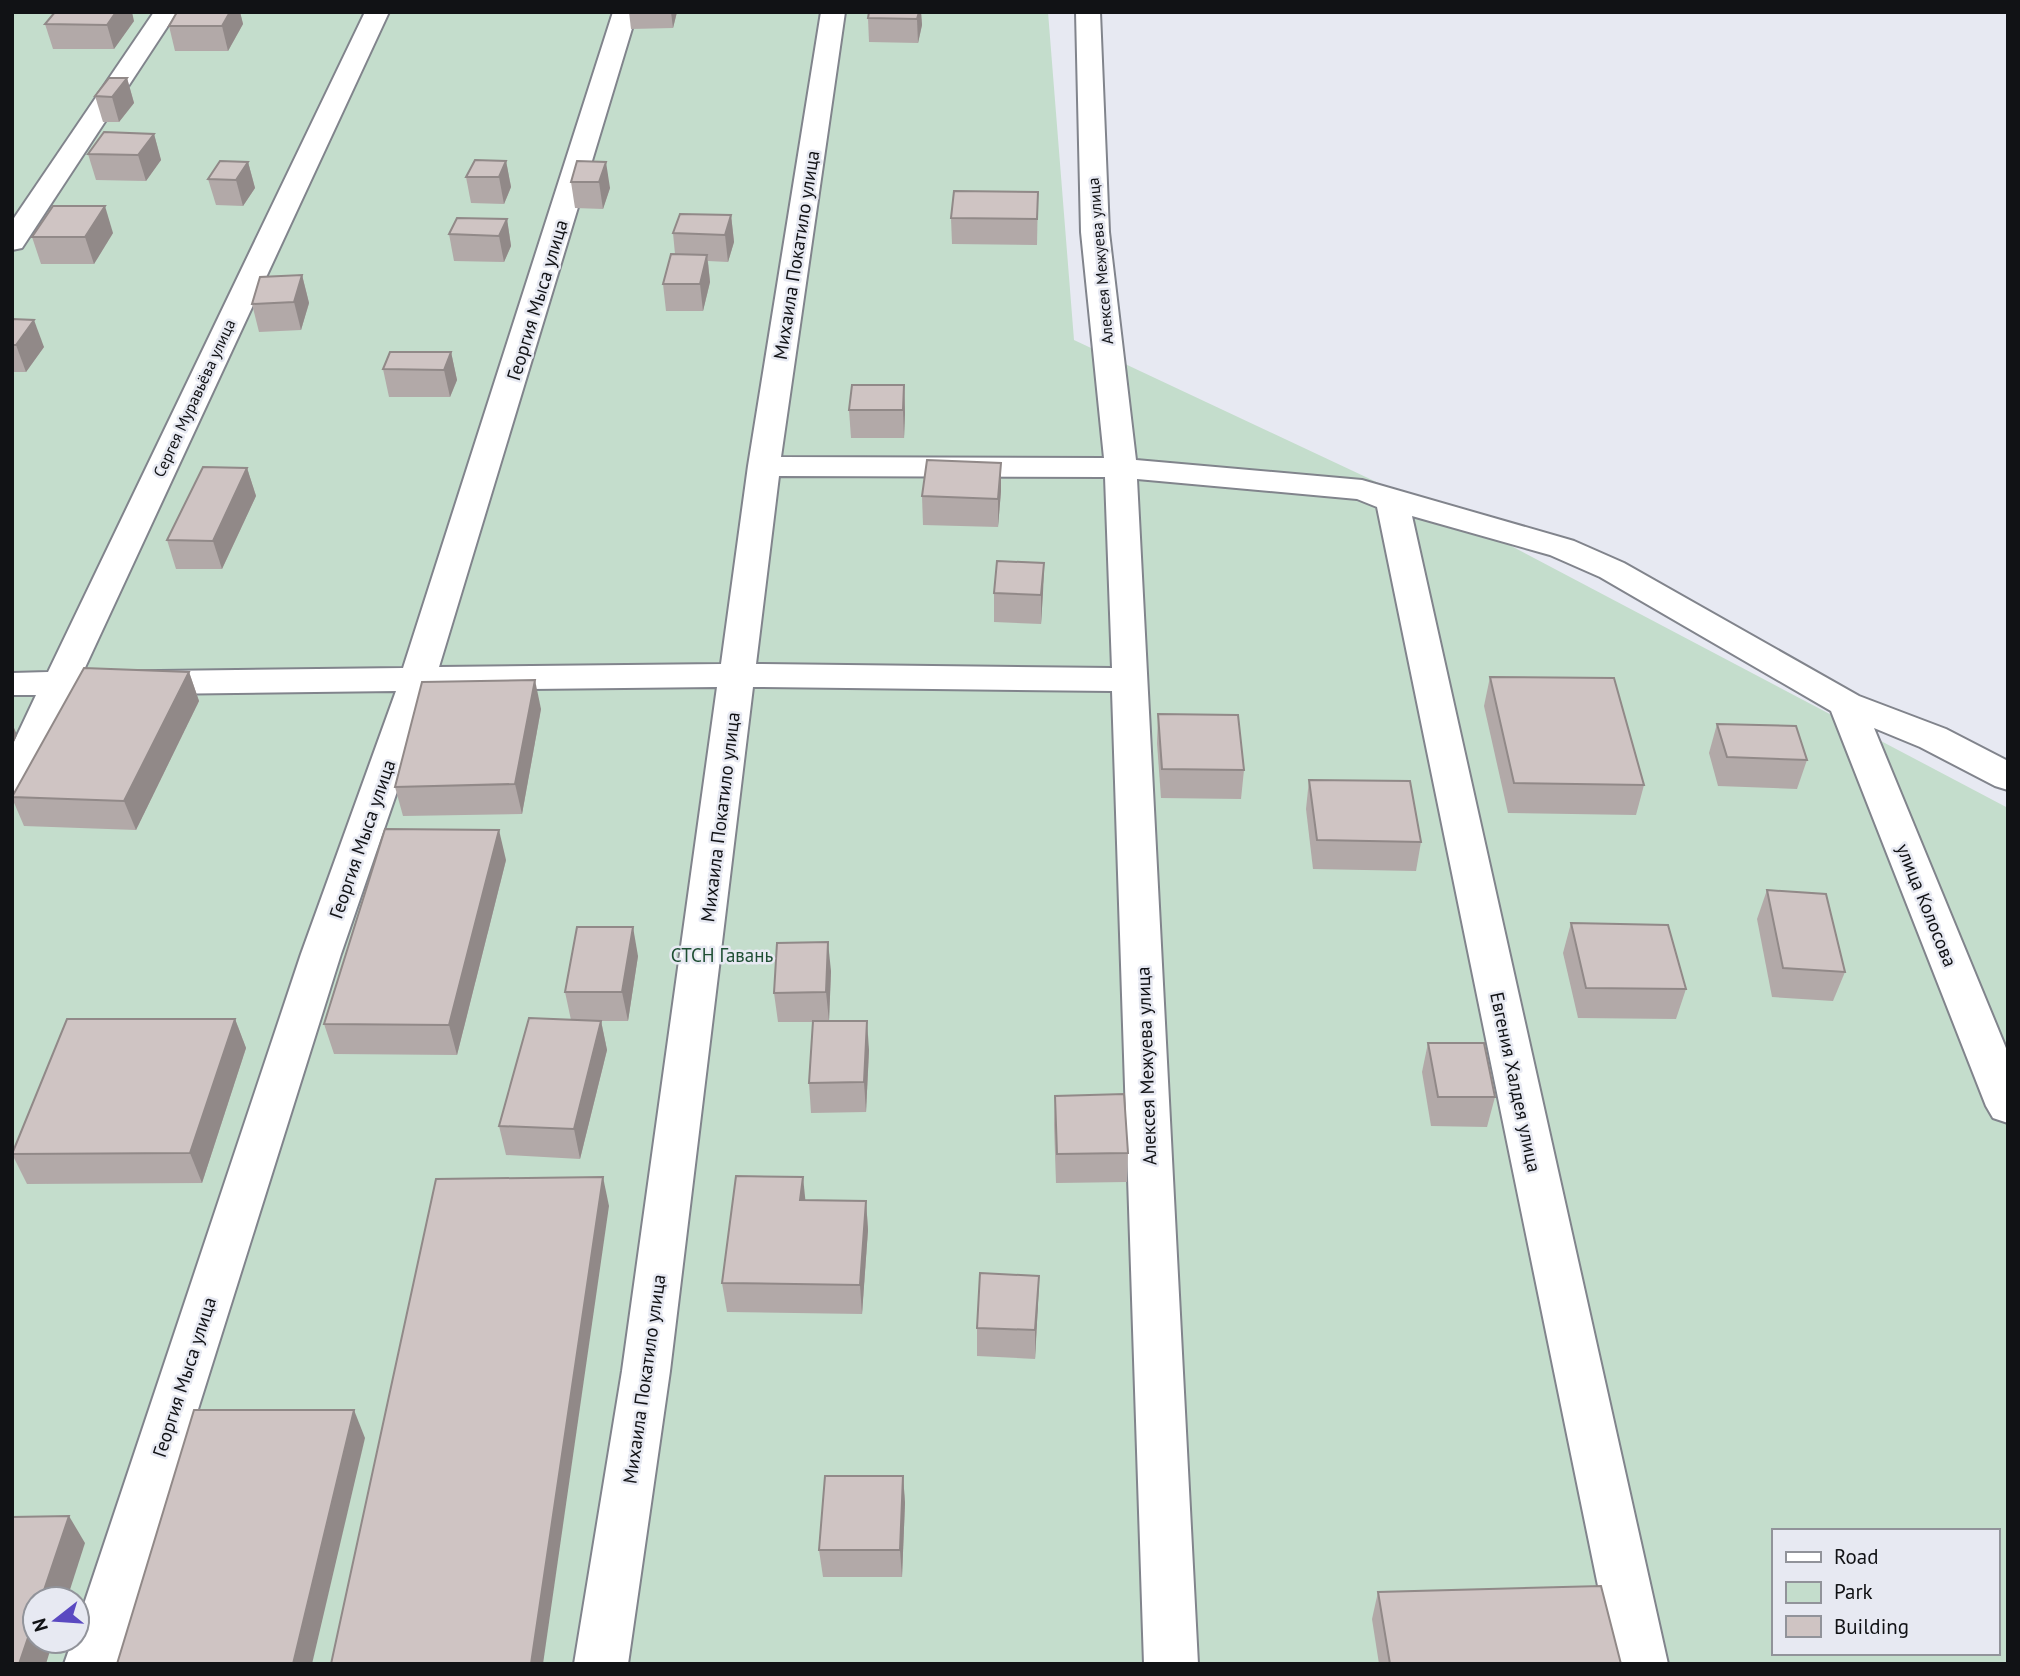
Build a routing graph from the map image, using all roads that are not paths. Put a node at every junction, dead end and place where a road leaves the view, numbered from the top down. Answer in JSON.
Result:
{"nodes":[{"id":1,"x":166,"y":12,"type":"edge"},
{"id":2,"x":377,"y":12,"type":"edge"},
{"id":3,"x":625,"y":12,"type":"edge"},
{"id":4,"x":833,"y":12,"type":"edge"},
{"id":5,"x":1088,"y":12,"type":"edge"},
{"id":6,"x":12,"y":242,"type":"edge"},
{"id":7,"x":764,"y":466,"type":"junction"},
{"id":8,"x":1121,"y":468,"type":"junction"},
{"id":9,"x":1392,"y":501,"type":"junction"},
{"id":10,"x":738,"y":676,"type":"junction"},
{"id":11,"x":1130,"y":680,"type":"junction"},
{"id":12,"x":417,"y":681,"type":"junction"},
{"id":13,"x":12,"y":684,"type":"edge"},
{"id":14,"x":58,"y":685,"type":"junction"},
{"id":15,"x":1846,"y":704,"type":"junction"},
{"id":16,"x":2008,"y":777,"type":"edge"},
{"id":17,"x":12,"y":785,"type":"edge"},
{"id":18,"x":2008,"y":1106,"type":"edge"},
{"id":19,"x":91,"y":1664,"type":"edge"},
{"id":20,"x":601,"y":1664,"type":"edge"},
{"id":21,"x":1171,"y":1664,"type":"edge"},
{"id":22,"x":1641,"y":1664,"type":"edge"}],
"edges":[{"from":1,"to":6,"type":"street"},
{"from":2,"to":14,"type":"street","name":"Сергея Муравьёва улица"},
{"from":3,"to":12,"type":"street","name":"Георгия Мыса улица"},
{"from":4,"to":7,"type":"street","name":"Михаила Покатило улица"},
{"from":5,"to":8,"type":"street","name":"Алексея Межуева улица"},
{"from":7,"to":8,"type":"street"},
{"from":7,"to":10,"type":"street","name":"Михаила Покатило улица"},
{"from":8,"to":9,"type":"street"},
{"from":8,"to":11,"type":"street","name":"Алексея Межуева улица"},
{"from":9,"to":15,"type":"street"},
{"from":9,"to":22,"type":"street","name":"Евгения Халдея улица"},
{"from":10,"to":11,"type":"street"},
{"from":10,"to":12,"type":"street"},
{"from":10,"to":20,"type":"street","name":"Михаила Покатило улица"},
{"from":11,"to":21,"type":"street","name":"Алексея Межуева улица"},
{"from":12,"to":14,"type":"street"},
{"from":12,"to":19,"type":"street","name":"Георгия Мыса улица"},
{"from":13,"to":14,"type":"street"},
{"from":14,"to":17,"type":"street","name":"Сергея Муравьёва улица"},
{"from":15,"to":16,"type":"street"},
{"from":15,"to":18,"type":"street","name":"улица Колосова"}]}
